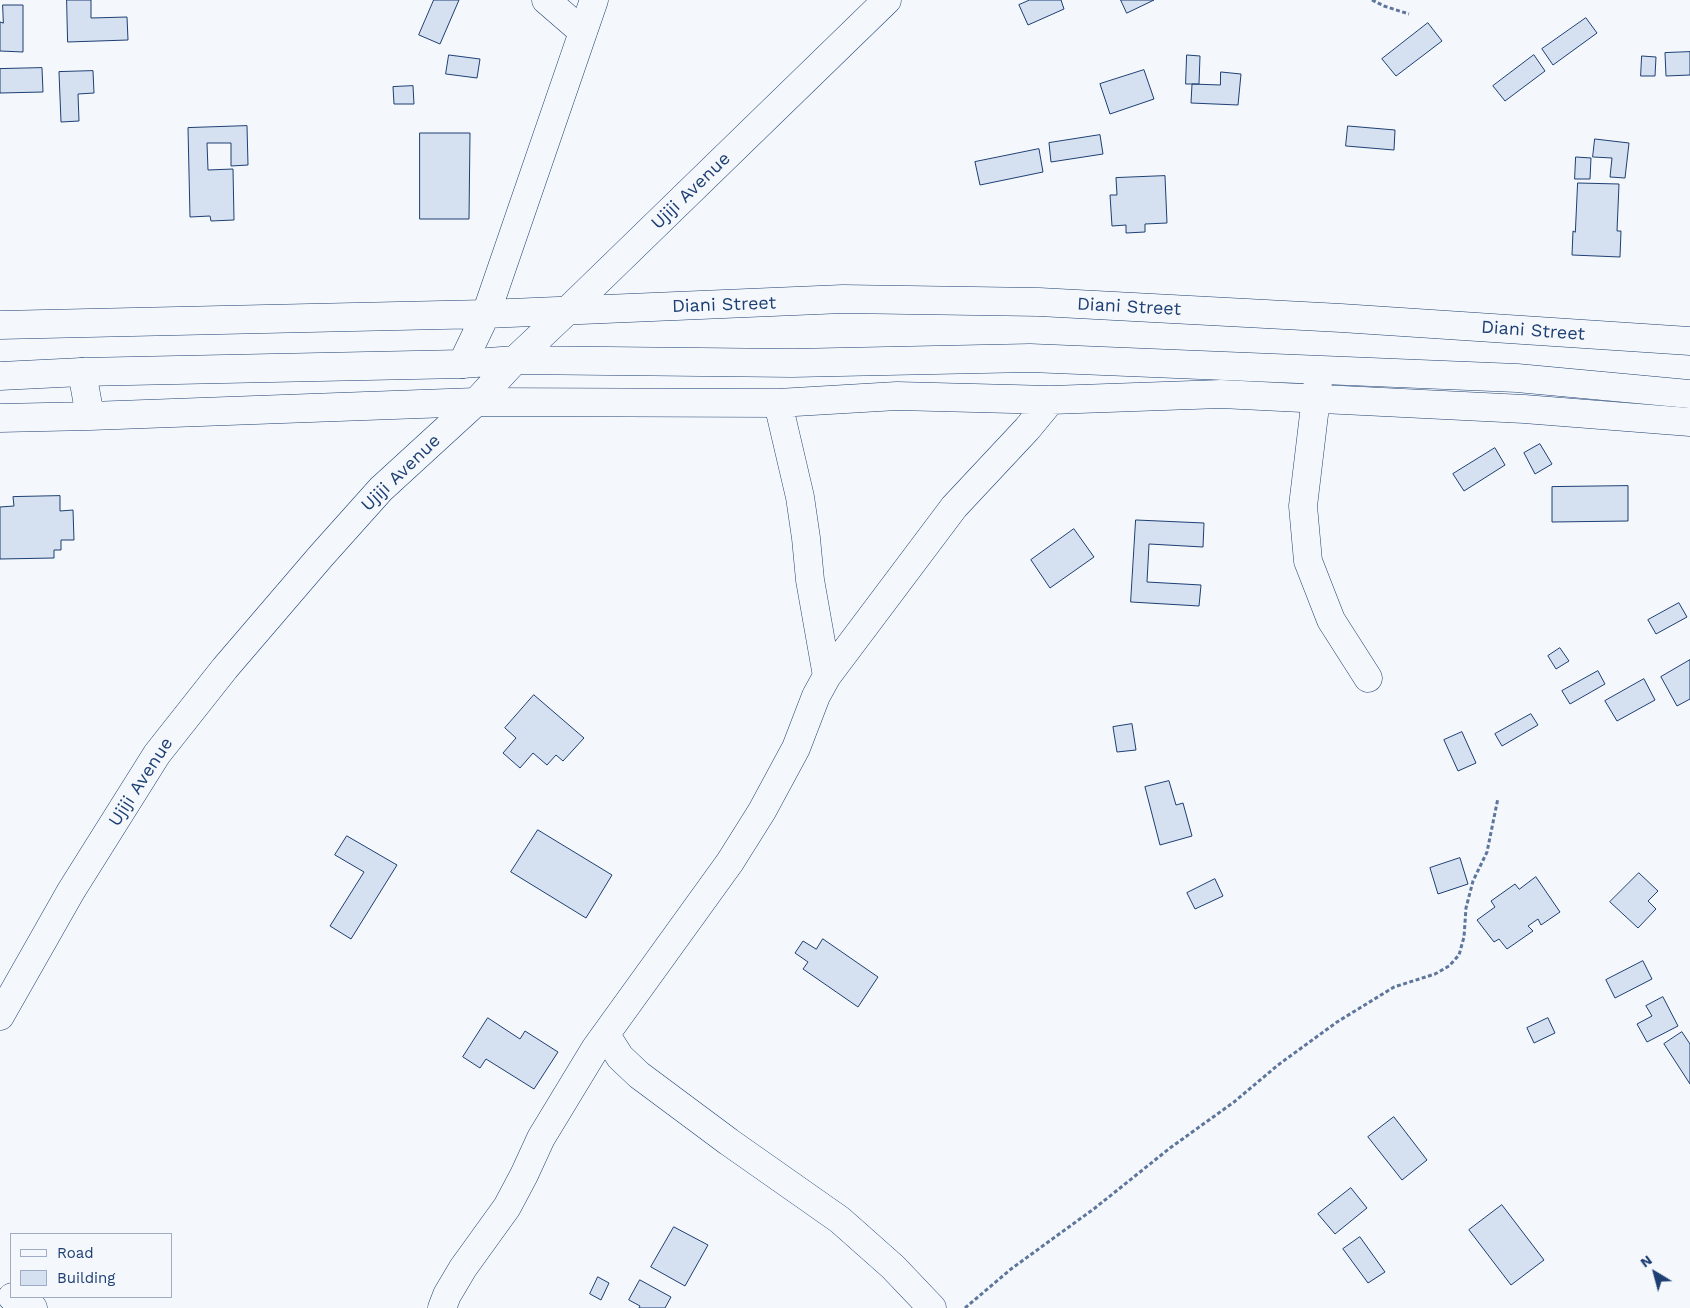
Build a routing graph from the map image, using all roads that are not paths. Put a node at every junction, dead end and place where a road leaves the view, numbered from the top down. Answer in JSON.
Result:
{"nodes":[{"id":1,"x":546,"y":0,"type":"edge"},
{"id":2,"x":594,"y":0,"type":"edge"},
{"id":3,"x":887,"y":0,"type":"edge"},
{"id":4,"x":583,"y":32,"type":"junction"},
{"id":5,"x":567,"y":311,"type":"junction"},
{"id":6,"x":486,"y":314,"type":"junction"},
{"id":7,"x":0,"y":325,"type":"edge"},
{"id":8,"x":1690,"y":341,"type":"edge"},
{"id":9,"x":515,"y":360,"type":"junction"},
{"id":10,"x":462,"y":364,"type":"junction"},
{"id":11,"x":1320,"y":370,"type":"junction"},
{"id":12,"x":82,"y":372,"type":"junction"},
{"id":13,"x":0,"y":376,"type":"edge"},
{"id":14,"x":1690,"y":394,"type":"edge"},
{"id":15,"x":1316,"y":398,"type":"junction"},
{"id":16,"x":1051,"y":400,"type":"junction"},
{"id":17,"x":476,"y":402,"type":"junction"},
{"id":18,"x":778,"y":403,"type":"junction"},
{"id":19,"x":90,"y":416,"type":"junction"},
{"id":20,"x":0,"y":418,"type":"edge"},
{"id":21,"x":1690,"y":422,"type":"edge"},
{"id":22,"x":827,"y":676,"type":"junction"},
{"id":23,"x":1368,"y":678,"type":"dead end"},
{"id":24,"x":0,"y":1016,"type":"edge"},
{"id":25,"x":606,"y":1035,"type":"junction"},
{"id":26,"x":14,"y":1298,"type":"edge"},
{"id":27,"x":33,"y":1308,"type":"edge"},
{"id":28,"x":442,"y":1308,"type":"edge"},
{"id":29,"x":932,"y":1308,"type":"edge"}],
"edges":[{"from":1,"to":4,"type":"street"},
{"from":2,"to":4,"type":"street"},
{"from":3,"to":5,"type":"street","name":"Ujiji Avenue"},
{"from":4,"to":6,"type":"street"},
{"from":5,"to":6,"type":"street","name":"Diani Street"},
{"from":5,"to":8,"type":"street","name":"Diani Street"},
{"from":5,"to":9,"type":"street","name":"Ujiji Avenue"},
{"from":6,"to":7,"type":"street","name":"Diani Street"},
{"from":6,"to":10,"type":"street"},
{"from":9,"to":10,"type":"street"},
{"from":9,"to":11,"type":"street"},
{"from":9,"to":17,"type":"street","name":"Ujiji Avenue"},
{"from":10,"to":12,"type":"street"},
{"from":11,"to":14,"type":"street"},
{"from":11,"to":15,"type":"street"},
{"from":12,"to":13,"type":"street"},
{"from":12,"to":19,"type":"street"},
{"from":15,"to":16,"type":"street"},
{"from":15,"to":21,"type":"street"},
{"from":15,"to":23,"type":"street"},
{"from":16,"to":18,"type":"street"},
{"from":16,"to":22,"type":"street"},
{"from":17,"to":18,"type":"street"},
{"from":17,"to":19,"type":"street"},
{"from":17,"to":24,"type":"street","name":"Ujiji Avenue"},
{"from":18,"to":22,"type":"street"},
{"from":19,"to":20,"type":"street"},
{"from":22,"to":25,"type":"street"},
{"from":25,"to":28,"type":"street"},
{"from":25,"to":29,"type":"street"},
{"from":26,"to":27,"type":"street"}]}
